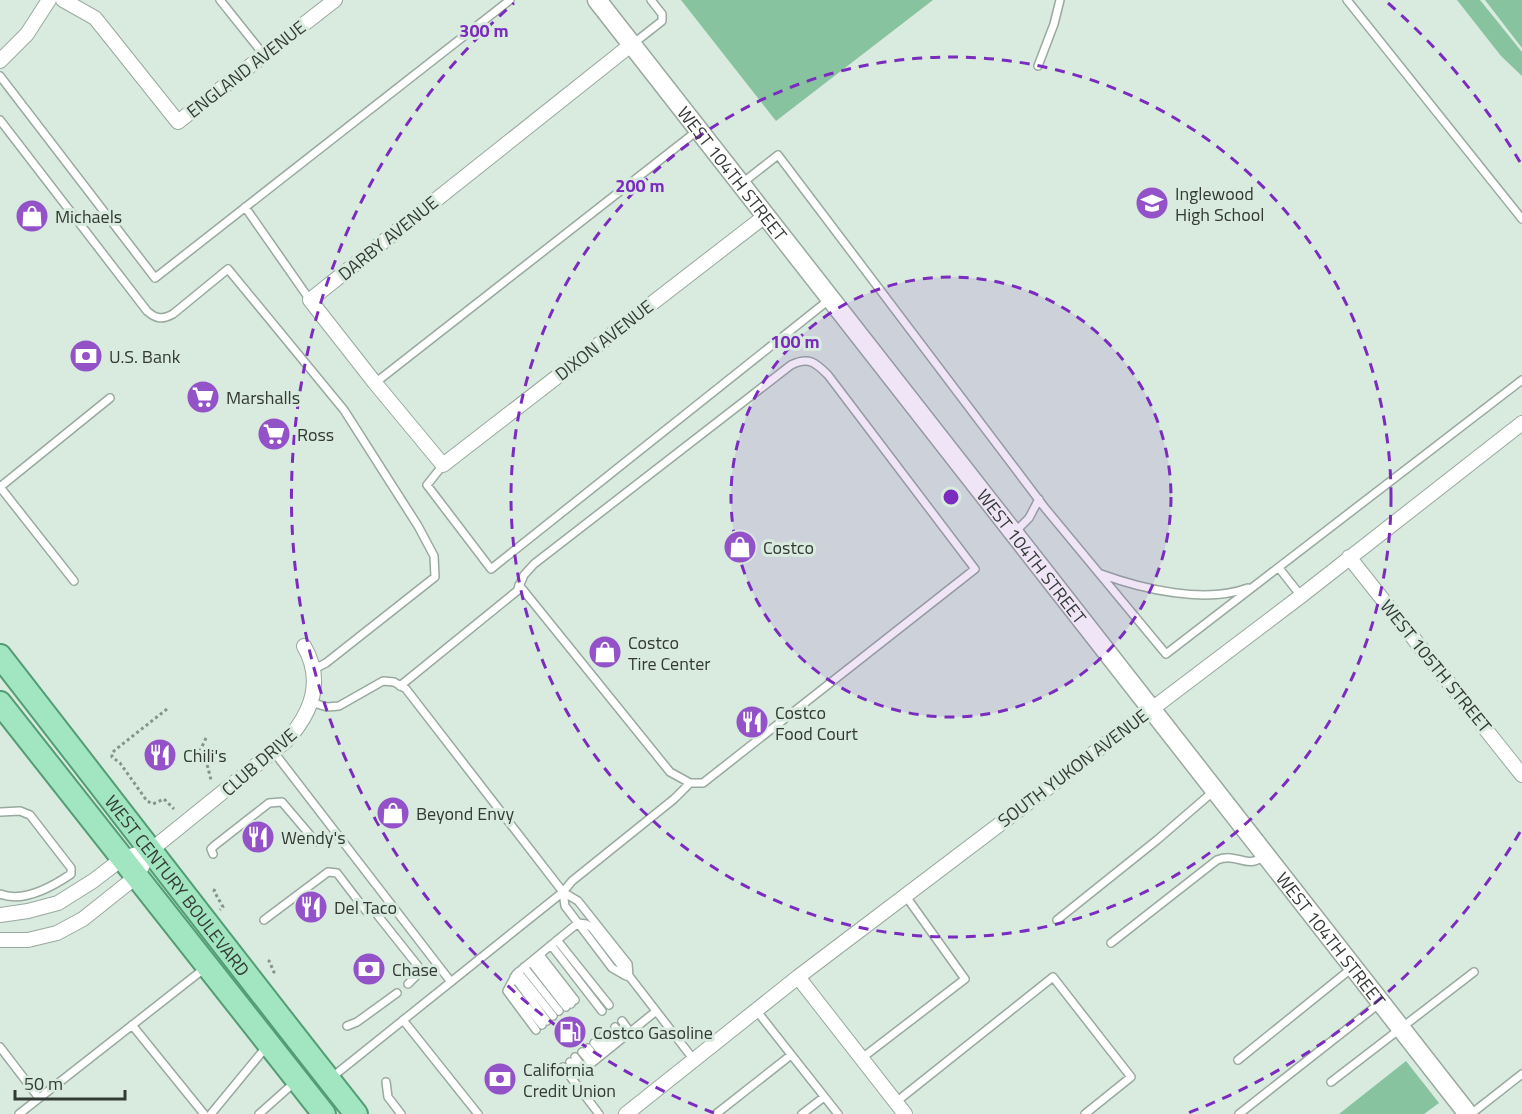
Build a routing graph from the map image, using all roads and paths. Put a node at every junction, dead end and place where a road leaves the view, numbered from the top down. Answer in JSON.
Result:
{"nodes":[{"id":1,"x":49,"y":0,"type":"edge"},
{"id":2,"x":63,"y":0,"type":"edge"},
{"id":3,"x":220,"y":0,"type":"edge"},
{"id":4,"x":335,"y":0,"type":"edge"},
{"id":5,"x":510,"y":0,"type":"edge"},
{"id":6,"x":597,"y":0,"type":"edge"},
{"id":7,"x":651,"y":0,"type":"edge"},
{"id":8,"x":1060,"y":0,"type":"edge"},
{"id":9,"x":1347,"y":0,"type":"edge"},
{"id":10,"x":632,"y":44,"type":"junction"},
{"id":11,"x":264,"y":55,"type":"junction"},
{"id":12,"x":0,"y":61,"type":"edge"},
{"id":13,"x":1038,"y":66,"type":"dead end"},
{"id":14,"x":0,"y":76,"type":"edge"},
{"id":15,"x":0,"y":120,"type":"edge"},
{"id":16,"x":698,"y":130,"type":"junction"},
{"id":17,"x":740,"y":184,"type":"junction"},
{"id":18,"x":245,"y":207,"type":"junction"},
{"id":19,"x":765,"y":216,"type":"junction"},
{"id":20,"x":1522,"y":219,"type":"edge"},
{"id":21,"x":830,"y":299,"type":"junction"},
{"id":22,"x":310,"y":300,"type":"junction"},
{"id":23,"x":1522,"y":380,"type":"edge"},
{"id":24,"x":375,"y":383,"type":"junction"},
{"id":25,"x":110,"y":398,"type":"dead end"},
{"id":26,"x":1522,"y":423,"type":"edge"},
{"id":27,"x":443,"y":465,"type":"junction"},
{"id":28,"x":0,"y":487,"type":"edge"},
{"id":29,"x":1039,"y":499,"type":"junction"},
{"id":30,"x":1013,"y":533,"type":"junction"},
{"id":31,"x":1349,"y":557,"type":"junction"},
{"id":32,"x":1279,"y":568,"type":"junction"},
{"id":33,"x":1099,"y":573,"type":"junction"},
{"id":34,"x":74,"y":581,"type":"dead end"},
{"id":35,"x":519,"y":585,"type":"junction"},
{"id":36,"x":1256,"y":585,"type":"junction"},
{"id":37,"x":1301,"y":596,"type":"junction"},
{"id":38,"x":304,"y":646,"type":"dead end"},
{"id":39,"x":0,"y":656,"type":"edge"},
{"id":40,"x":314,"y":669,"type":"junction"},
{"id":41,"x":400,"y":686,"type":"junction"},
{"id":42,"x":310,"y":702,"type":"junction"},
{"id":43,"x":0,"y":703,"type":"edge"},
{"id":44,"x":167,"y":709,"type":"dead end"},
{"id":45,"x":1151,"y":710,"type":"junction"},
{"id":46,"x":206,"y":738,"type":"dead end"},
{"id":47,"x":273,"y":751,"type":"junction"},
{"id":48,"x":1522,"y":775,"type":"edge"},
{"id":49,"x":211,"y":780,"type":"dead end"},
{"id":50,"x":690,"y":783,"type":"junction"},
{"id":51,"x":1215,"y":790,"type":"junction"},
{"id":52,"x":174,"y":809,"type":"dead end"},
{"id":53,"x":1,"y":812,"type":"edge"},
{"id":54,"x":316,"y":842,"type":"dead end"},
{"id":55,"x":151,"y":850,"type":"junction"},
{"id":56,"x":213,"y":854,"type":"dead end"},
{"id":57,"x":1266,"y":855,"type":"junction"},
{"id":58,"x":123,"y":858,"type":"junction"},
{"id":59,"x":137,"y":876,"type":"junction"},
{"id":60,"x":215,"y":889,"type":"dead end"},
{"id":61,"x":563,"y":892,"type":"junction"},
{"id":62,"x":0,"y":894,"type":"edge"},
{"id":63,"x":905,"y":895,"type":"junction"},
{"id":64,"x":220,"y":910,"type":"dead end"},
{"id":65,"x":0,"y":915,"type":"edge"},
{"id":66,"x":264,"y":920,"type":"dead end"},
{"id":67,"x":1057,"y":920,"type":"dead end"},
{"id":68,"x":578,"y":923,"type":"junction"},
{"id":69,"x":0,"y":940,"type":"edge"},
{"id":70,"x":557,"y":940,"type":"junction"},
{"id":71,"x":1111,"y":943,"type":"dead end"},
{"id":72,"x":551,"y":945,"type":"junction"},
{"id":73,"x":535,"y":958,"type":"junction"},
{"id":74,"x":270,"y":960,"type":"dead end"},
{"id":75,"x":207,"y":966,"type":"junction"},
{"id":76,"x":1354,"y":966,"type":"junction"},
{"id":77,"x":519,"y":972,"type":"junction"},
{"id":78,"x":1474,"y":972,"type":"dead end"},
{"id":79,"x":271,"y":975,"type":"dead end"},
{"id":80,"x":629,"y":977,"type":"junction"},
{"id":81,"x":798,"y":977,"type":"junction"},
{"id":82,"x":451,"y":982,"type":"junction"},
{"id":83,"x":408,"y":984,"type":"dead end"},
{"id":84,"x":397,"y":993,"type":"dead end"},
{"id":85,"x":1382,"y":1002,"type":"junction"},
{"id":86,"x":609,"y":1005,"type":"dead end"},
{"id":87,"x":756,"y":1010,"type":"junction"},
{"id":88,"x":602,"y":1011,"type":"dead end"},
{"id":89,"x":655,"y":1012,"type":"junction"},
{"id":90,"x":556,"y":1014,"type":"junction"},
{"id":91,"x":403,"y":1020,"type":"junction"},
{"id":92,"x":622,"y":1021,"type":"dead end"},
{"id":93,"x":132,"y":1025,"type":"junction"},
{"id":94,"x":348,"y":1026,"type":"dead end"},
{"id":95,"x":615,"y":1027,"type":"dead end"},
{"id":96,"x":1401,"y":1028,"type":"junction"},
{"id":97,"x":630,"y":1032,"type":"junction"},
{"id":98,"x":623,"y":1038,"type":"junction"},
{"id":99,"x":593,"y":1043,"type":"junction"},
{"id":100,"x":269,"y":1044,"type":"junction"},
{"id":101,"x":0,"y":1047,"type":"edge"},
{"id":102,"x":602,"y":1054,"type":"junction"},
{"id":103,"x":791,"y":1055,"type":"junction"},
{"id":104,"x":862,"y":1058,"type":"junction"},
{"id":105,"x":573,"y":1060,"type":"dead end"},
{"id":106,"x":694,"y":1060,"type":"junction"},
{"id":107,"x":1238,"y":1060,"type":"dead end"},
{"id":108,"x":563,"y":1067,"type":"dead end"},
{"id":109,"x":582,"y":1071,"type":"junction"},
{"id":110,"x":1522,"y":1074,"type":"edge"},
{"id":111,"x":572,"y":1079,"type":"junction"},
{"id":112,"x":297,"y":1080,"type":"junction"},
{"id":113,"x":329,"y":1080,"type":"junction"},
{"id":114,"x":386,"y":1082,"type":"dead end"},
{"id":115,"x":1331,"y":1082,"type":"dead end"},
{"id":116,"x":824,"y":1097,"type":"junction"},
{"id":117,"x":39,"y":1098,"type":"junction"},
{"id":118,"x":896,"y":1102,"type":"junction"},
{"id":119,"x":1467,"y":1113,"type":"edge"},
{"id":120,"x":19,"y":1114,"type":"edge"},
{"id":121,"x":204,"y":1114,"type":"edge"},
{"id":122,"x":211,"y":1114,"type":"edge"},
{"id":123,"x":259,"y":1114,"type":"edge"},
{"id":124,"x":324,"y":1114,"type":"edge"},
{"id":125,"x":356,"y":1114,"type":"edge"},
{"id":126,"x":401,"y":1114,"type":"edge"},
{"id":127,"x":478,"y":1114,"type":"edge"},
{"id":128,"x":600,"y":1114,"type":"edge"},
{"id":129,"x":626,"y":1114,"type":"edge"},
{"id":130,"x":716,"y":1114,"type":"edge"},
{"id":131,"x":802,"y":1114,"type":"edge"},
{"id":132,"x":838,"y":1114,"type":"edge"},
{"id":133,"x":905,"y":1114,"type":"edge"},
{"id":134,"x":1085,"y":1114,"type":"edge"},
{"id":135,"x":1239,"y":1114,"type":"edge"}],
"edges":[{"from":1,"to":12,"type":"street"},
{"from":2,"to":11,"type":"street","name":"ENGLAND AVENUE"},
{"from":3,"to":11,"type":"lane"},
{"from":4,"to":11,"type":"street","name":"ENGLAND AVENUE"},
{"from":5,"to":18,"type":"lane"},
{"from":6,"to":10,"type":"street","name":"WEST 104TH STREET"},
{"from":7,"to":10,"type":"lane"},
{"from":8,"to":13,"type":"lane"},
{"from":9,"to":20,"type":"lane"},
{"from":10,"to":16,"type":"street","name":"WEST 104TH STREET"},
{"from":10,"to":22,"type":"street","name":"DARBY AVENUE"},
{"from":14,"to":18,"type":"lane"},
{"from":15,"to":40,"type":"lane"},
{"from":16,"to":17,"type":"street","name":"WEST 104TH STREET"},
{"from":16,"to":24,"type":"lane"},
{"from":17,"to":19,"type":"street","name":"WEST 104TH STREET"},
{"from":17,"to":29,"type":"lane"},
{"from":18,"to":22,"type":"lane"},
{"from":19,"to":21,"type":"street","name":"WEST 104TH STREET"},
{"from":19,"to":27,"type":"street","name":"DIXON AVENUE"},
{"from":21,"to":27,"type":"lane"},
{"from":21,"to":30,"type":"street","name":"WEST 104TH STREET"},
{"from":22,"to":24,"type":"street"},
{"from":23,"to":32,"type":"lane"},
{"from":24,"to":27,"type":"street"},
{"from":25,"to":28,"type":"lane"},
{"from":26,"to":31,"type":"street","name":"SOUTH YUKON AVENUE"},
{"from":28,"to":34,"type":"lane"},
{"from":29,"to":30,"type":"lane"},
{"from":29,"to":33,"type":"lane"},
{"from":30,"to":45,"type":"street","name":"WEST 104TH STREET"},
{"from":31,"to":37,"type":"street","name":"SOUTH YUKON AVENUE"},
{"from":31,"to":48,"type":"street","name":"WEST 105TH STREET"},
{"from":32,"to":36,"type":"lane"},
{"from":32,"to":37,"type":"lane"},
{"from":33,"to":36,"type":"lane"},
{"from":33,"to":36,"type":"lane"},
{"from":35,"to":41,"type":"lane"},
{"from":35,"to":50,"type":"lane"},
{"from":35,"to":50,"type":"lane"},
{"from":37,"to":45,"type":"street","name":"SOUTH YUKON AVENUE"},
{"from":38,"to":40,"type":"street","name":"CLUB DRIVE"},
{"from":39,"to":55,"type":"main road","name":"WEST CENTURY BOULEVARD"},
{"from":40,"to":42,"type":"street","name":"CLUB DRIVE"},
{"from":41,"to":42,"type":"lane"},
{"from":41,"to":61,"type":"lane"},
{"from":42,"to":47,"type":"street","name":"CLUB DRIVE"},
{"from":43,"to":58,"type":"main road","name":"WEST CENTURY BOULEVARD"},
{"from":44,"to":52,"type":"path"},
{"from":45,"to":51,"type":"street","name":"WEST 104TH STREET"},
{"from":45,"to":63,"type":"street","name":"SOUTH YUKON AVENUE"},
{"from":46,"to":49,"type":"path"},
{"from":47,"to":55,"type":"street","name":"CLUB DRIVE"},
{"from":47,"to":82,"type":"lane"},
{"from":50,"to":61,"type":"lane"},
{"from":51,"to":57,"type":"street","name":"WEST 104TH STREET"},
{"from":51,"to":67,"type":"lane"},
{"from":53,"to":62,"type":"lane"},
{"from":54,"to":56,"type":"lane"},
{"from":55,"to":58,"type":"street","name":"CLUB DRIVE"},
{"from":55,"to":59,"type":"street","name":"CLUB DRIVE"},
{"from":55,"to":113,"type":"main road","name":"WEST CENTURY BOULEVARD"},
{"from":57,"to":71,"type":"lane"},
{"from":57,"to":76,"type":"street","name":"WEST 104TH STREET"},
{"from":58,"to":59,"type":"main road","name":"WEST CENTURY BOULEVARD"},
{"from":58,"to":65,"type":"street","name":"CLUB DRIVE"},
{"from":59,"to":69,"type":"street","name":"CLUB DRIVE"},
{"from":59,"to":75,"type":"main road","name":"WEST CENTURY BOULEVARD"},
{"from":60,"to":64,"type":"path"},
{"from":61,"to":68,"type":"lane"},
{"from":61,"to":80,"type":"lane"},
{"from":61,"to":82,"type":"lane"},
{"from":63,"to":81,"type":"street","name":"SOUTH YUKON AVENUE"},
{"from":63,"to":104,"type":"lane"},
{"from":66,"to":83,"type":"lane"},
{"from":68,"to":70,"type":"lane"},
{"from":68,"to":80,"type":"lane"},
{"from":70,"to":72,"type":"lane"},
{"from":70,"to":86,"type":"lane"},
{"from":72,"to":73,"type":"lane"},
{"from":72,"to":88,"type":"lane"},
{"from":73,"to":77,"type":"lane"},
{"from":73,"to":90,"type":"lane"},
{"from":73,"to":90,"type":"lane"},
{"from":74,"to":79,"type":"path"},
{"from":75,"to":93,"type":"lane"},
{"from":75,"to":100,"type":"main road","name":"WEST CENTURY BOULEVARD"},
{"from":76,"to":85,"type":"street","name":"WEST 104TH STREET"},
{"from":76,"to":107,"type":"lane"},
{"from":77,"to":90,"type":"lane"},
{"from":77,"to":90,"type":"lane"},
{"from":78,"to":96,"type":"lane"},
{"from":80,"to":89,"type":"lane"},
{"from":81,"to":87,"type":"street","name":"SOUTH YUKON AVENUE"},
{"from":81,"to":104,"type":"street"},
{"from":82,"to":91,"type":"lane"},
{"from":84,"to":94,"type":"lane"},
{"from":85,"to":96,"type":"street","name":"WEST 104TH STREET"},
{"from":85,"to":135,"type":"lane"},
{"from":87,"to":103,"type":"lane"},
{"from":87,"to":106,"type":"street","name":"SOUTH YUKON AVENUE"},
{"from":89,"to":97,"type":"lane"},
{"from":89,"to":106,"type":"lane"},
{"from":91,"to":113,"type":"lane"},
{"from":91,"to":127,"type":"lane"},
{"from":92,"to":97,"type":"lane"},
{"from":93,"to":117,"type":"lane"},
{"from":93,"to":121,"type":"lane"},
{"from":95,"to":98,"type":"lane"},
{"from":96,"to":115,"type":"lane"},
{"from":96,"to":119,"type":"street","name":"WEST 104TH STREET"},
{"from":97,"to":98,"type":"lane"},
{"from":98,"to":102,"type":"lane"},
{"from":99,"to":102,"type":"lane"},
{"from":99,"to":102,"type":"lane"},
{"from":99,"to":102,"type":"lane"},
{"from":100,"to":112,"type":"main road","name":"WEST CENTURY BOULEVARD"},
{"from":100,"to":122,"type":"lane"},
{"from":101,"to":117,"type":"lane"},
{"from":102,"to":109,"type":"lane"},
{"from":103,"to":116,"type":"lane"},
{"from":103,"to":130,"type":"lane"},
{"from":104,"to":118,"type":"street"},
{"from":105,"to":109,"type":"lane"},
{"from":106,"to":129,"type":"street","name":"SOUTH YUKON AVENUE"},
{"from":108,"to":111,"type":"lane"},
{"from":109,"to":111,"type":"lane"},
{"from":110,"to":119,"type":"lane"},
{"from":111,"to":128,"type":"lane"},
{"from":112,"to":123,"type":"lane"},
{"from":112,"to":124,"type":"main road","name":"WEST CENTURY BOULEVARD"},
{"from":113,"to":125,"type":"main road","name":"WEST CENTURY BOULEVARD"},
{"from":114,"to":126,"type":"lane"},
{"from":116,"to":131,"type":"lane"},
{"from":116,"to":132,"type":"lane"},
{"from":117,"to":120,"type":"lane"},
{"from":118,"to":133,"type":"street"},
{"from":118,"to":134,"type":"lane"}]}
